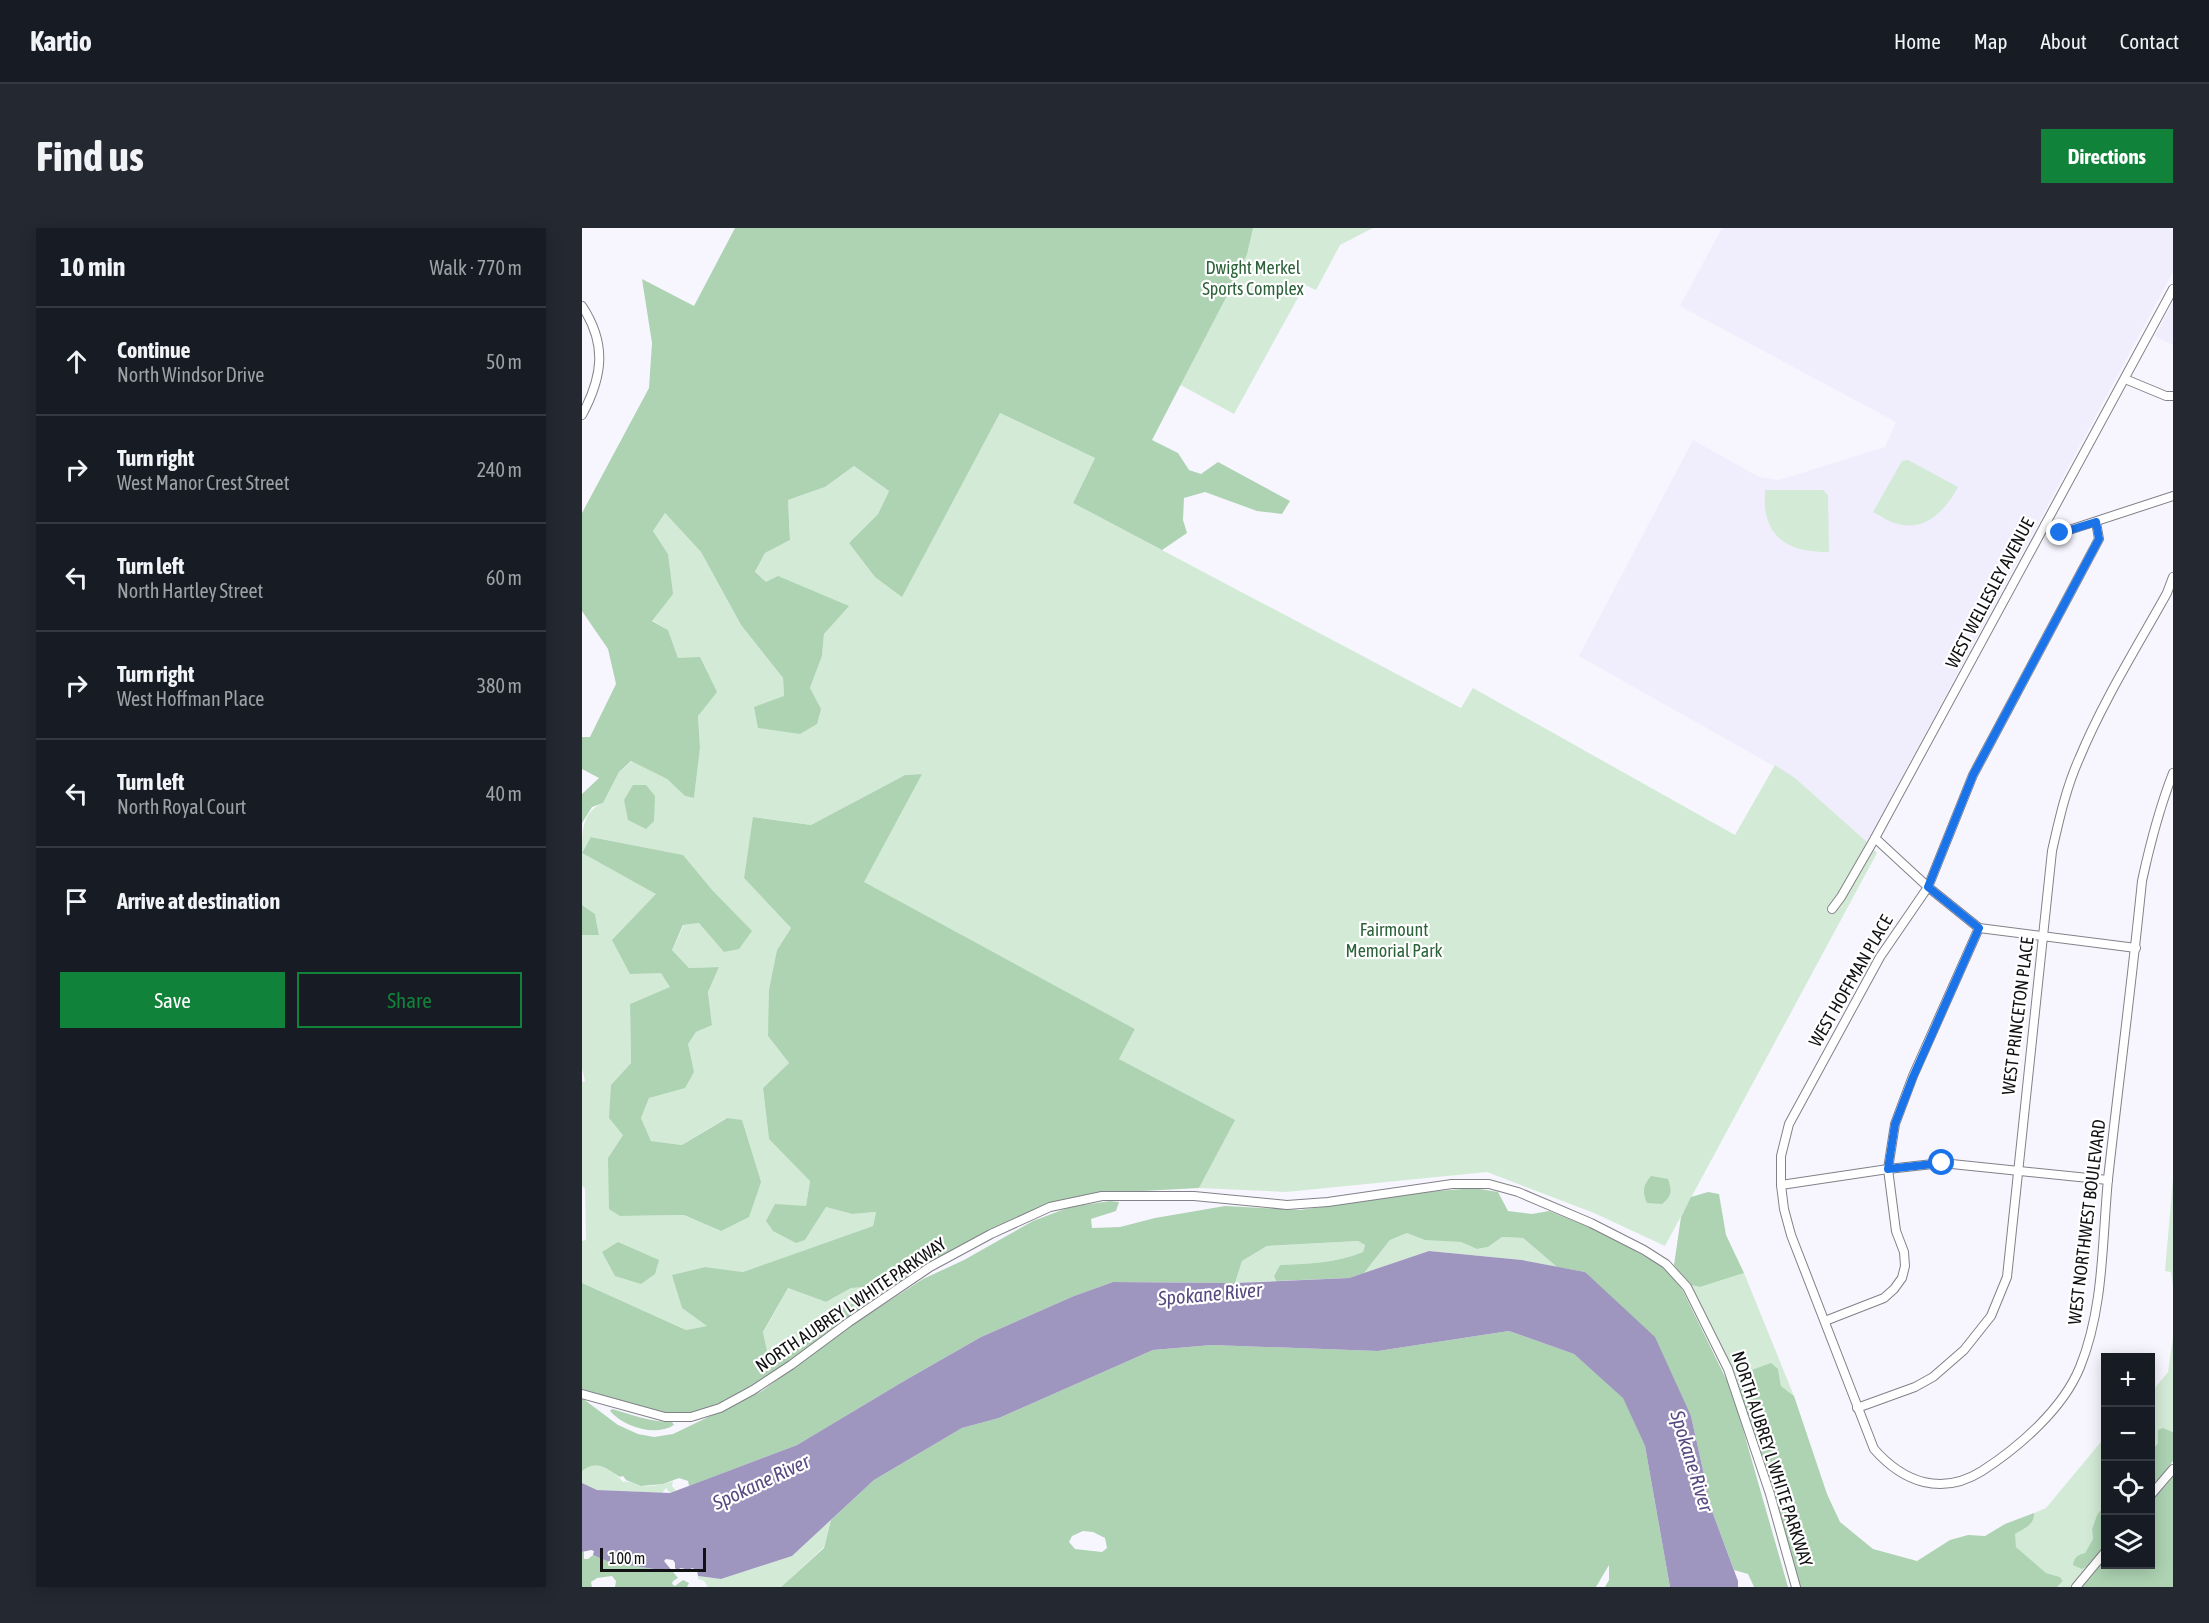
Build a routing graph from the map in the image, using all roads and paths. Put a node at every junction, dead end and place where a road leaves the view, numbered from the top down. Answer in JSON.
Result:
{"nodes":[{"id":1,"x":2173,"y":290,"type":"edge"},
{"id":2,"x":582,"y":306,"type":"edge"},
{"id":3,"x":2125,"y":379,"type":"junction"},
{"id":4,"x":2173,"y":396,"type":"edge"},
{"id":5,"x":582,"y":415,"type":"edge"},
{"id":6,"x":2173,"y":496,"type":"edge"},
{"id":7,"x":2096,"y":522,"type":"junction"},
{"id":8,"x":2045,"y":525,"type":"junction"},
{"id":9,"x":2173,"y":577,"type":"edge"},
{"id":10,"x":2173,"y":773,"type":"edge"},
{"id":11,"x":1875,"y":838,"type":"junction"},
{"id":12,"x":1928,"y":887,"type":"junction"},
{"id":13,"x":1832,"y":909,"type":"dead end"},
{"id":14,"x":1979,"y":928,"type":"junction"},
{"id":15,"x":2044,"y":938,"type":"junction"},
{"id":16,"x":2136,"y":948,"type":"junction"},
{"id":17,"x":1888,"y":1169,"type":"junction"},
{"id":18,"x":2017,"y":1171,"type":"junction"},
{"id":19,"x":2108,"y":1180,"type":"junction"},
{"id":20,"x":1781,"y":1185,"type":"junction"},
{"id":21,"x":1825,"y":1321,"type":"junction"},
{"id":22,"x":582,"y":1394,"type":"edge"},
{"id":23,"x":1857,"y":1408,"type":"junction"},
{"id":24,"x":2173,"y":1469,"type":"edge"},
{"id":25,"x":2155,"y":1491,"type":"edge"},
{"id":26,"x":2101,"y":1557,"type":"edge"},
{"id":27,"x":1796,"y":1587,"type":"edge"},
{"id":28,"x":2076,"y":1587,"type":"edge"}],
"edges":[{"from":1,"to":3,"type":"street","name":"WEST WELLESLEY AVENUE"},
{"from":2,"to":5,"type":"street"},
{"from":3,"to":4,"type":"street"},
{"from":3,"to":8,"type":"street","name":"WEST WELLESLEY AVENUE"},
{"from":6,"to":7,"type":"street"},
{"from":7,"to":8,"type":"street"},
{"from":7,"to":12,"type":"street","name":"WEST HOFFMAN PLACE"},
{"from":8,"to":11,"type":"street","name":"WEST WELLESLEY AVENUE"},
{"from":9,"to":15,"type":"street","name":"WEST PRINCETON PLACE"},
{"from":10,"to":16,"type":"street","name":"WEST NORTHWEST BOULEVARD"},
{"from":11,"to":12,"type":"street"},
{"from":11,"to":13,"type":"street","name":"WEST WELLESLEY AVENUE"},
{"from":12,"to":14,"type":"street"},
{"from":12,"to":20,"type":"street","name":"WEST HOFFMAN PLACE"},
{"from":14,"to":15,"type":"street"},
{"from":14,"to":17,"type":"street"},
{"from":15,"to":16,"type":"street"},
{"from":15,"to":18,"type":"street","name":"WEST PRINCETON PLACE"},
{"from":16,"to":19,"type":"street","name":"WEST NORTHWEST BOULEVARD"},
{"from":17,"to":18,"type":"street"},
{"from":17,"to":20,"type":"street"},
{"from":17,"to":21,"type":"street"},
{"from":18,"to":19,"type":"street"},
{"from":18,"to":23,"type":"street","name":"WEST PRINCETON PLACE"},
{"from":19,"to":23,"type":"street","name":"WEST NORTHWEST BOULEVARD"},
{"from":20,"to":21,"type":"street","name":"WEST HOFFMAN PLACE"},
{"from":21,"to":23,"type":"street","name":"WEST HOFFMAN PLACE"},
{"from":22,"to":27,"type":"street","name":"NORTH AUBREY L WHITE PARKWAY"},
{"from":24,"to":25,"type":"street"},
{"from":26,"to":28,"type":"street"}]}
